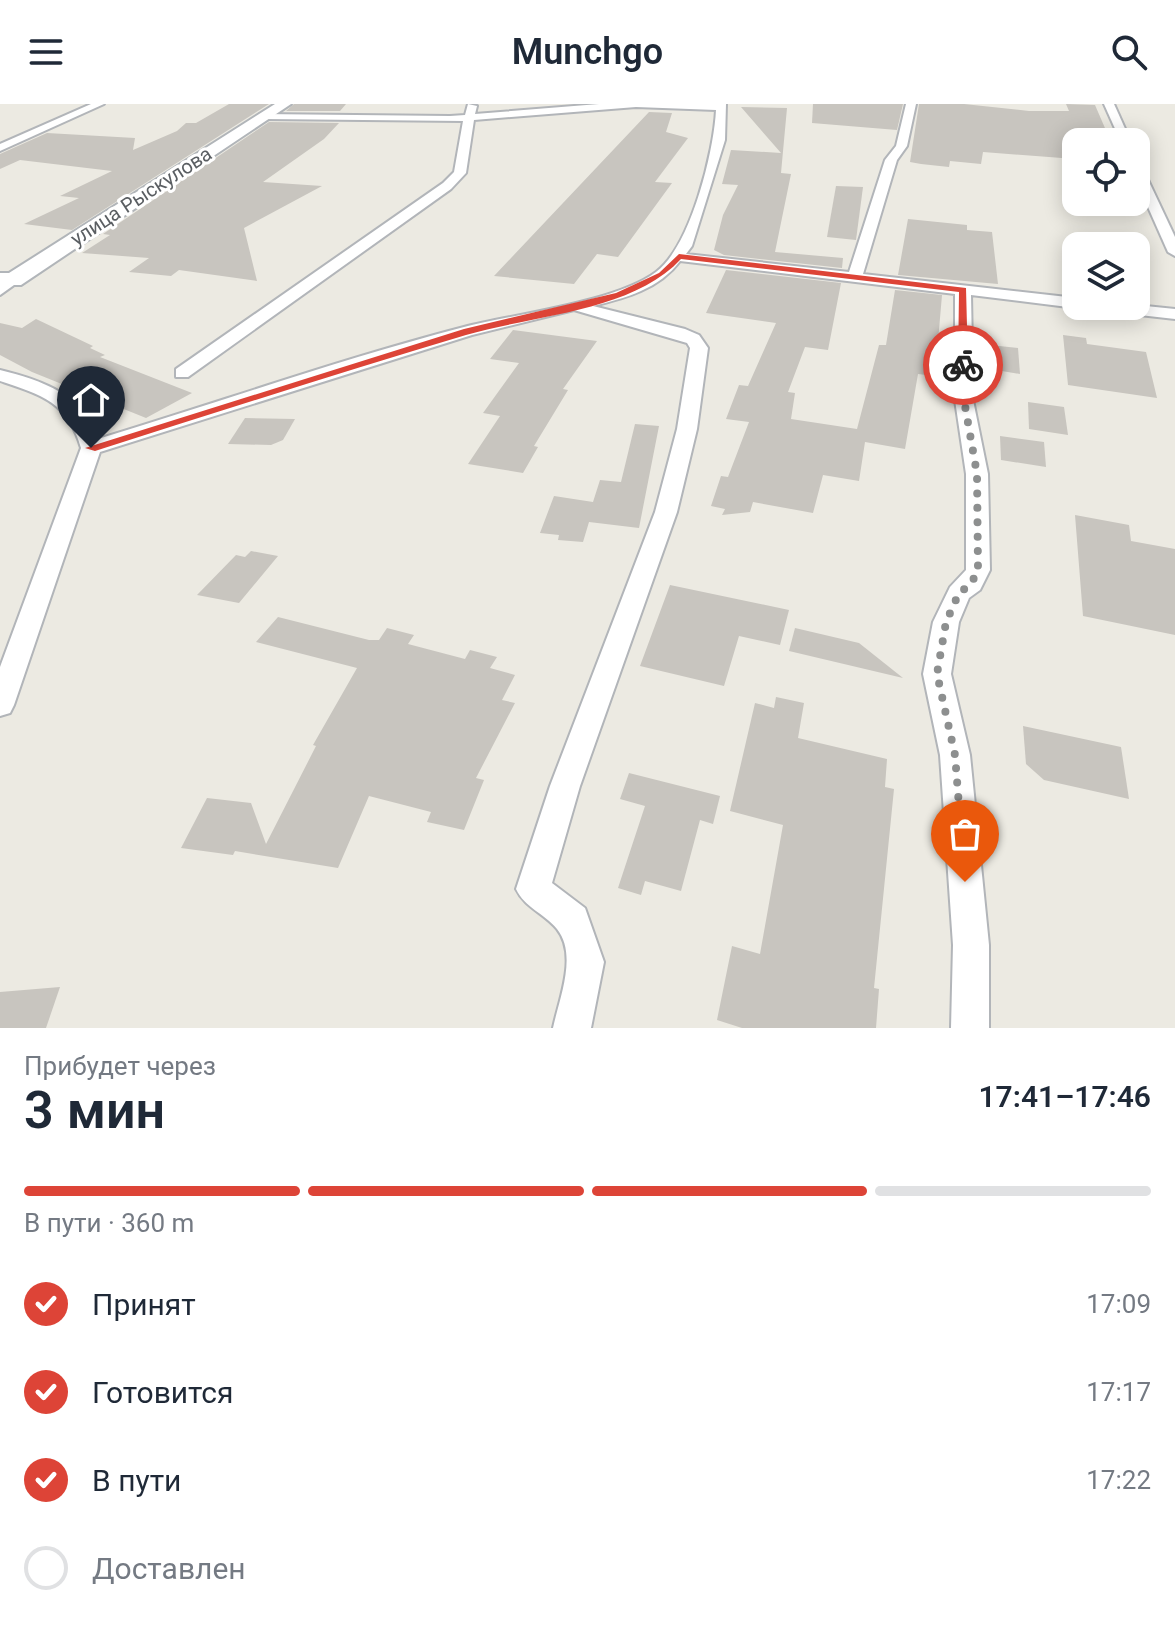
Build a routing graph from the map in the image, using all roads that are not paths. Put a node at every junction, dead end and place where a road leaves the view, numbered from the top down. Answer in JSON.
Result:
{"nodes":[{"id":1,"x":99,"y":104,"type":"edge"},
{"id":2,"x":284,"y":104,"type":"edge"},
{"id":3,"x":911,"y":104,"type":"edge"},
{"id":4,"x":1109,"y":104,"type":"edge"},
{"id":5,"x":720,"y":106,"type":"edge"},
{"id":6,"x":470,"y":111,"type":"edge"},
{"id":7,"x":264,"y":116,"type":"junction"},
{"id":8,"x":1120,"y":128,"type":"edge"},
{"id":9,"x":0,"y":148,"type":"edge"},
{"id":10,"x":1150,"y":198,"type":"edge"},
{"id":11,"x":1175,"y":252,"type":"edge"},
{"id":12,"x":679,"y":257,"type":"junction"},
{"id":13,"x":855,"y":277,"type":"junction"},
{"id":14,"x":4,"y":283,"type":"edge"},
{"id":15,"x":963,"y":290,"type":"junction"},
{"id":16,"x":1062,"y":301,"type":"edge"},
{"id":17,"x":580,"y":307,"type":"junction"},
{"id":18,"x":1150,"y":311,"type":"edge"},
{"id":19,"x":1175,"y":314,"type":"edge"},
{"id":20,"x":182,"y":373,"type":"dead end"},
{"id":21,"x":0,"y":375,"type":"edge"},
{"id":22,"x":91,"y":448,"type":"junction"},
{"id":23,"x":0,"y":705,"type":"edge"},
{"id":24,"x":572,"y":1028,"type":"edge"},
{"id":25,"x":970,"y":1028,"type":"edge"}],
"edges":[{"from":1,"to":9,"type":"street"},
{"from":2,"to":7,"type":"street","name":"улица Рыскулова"},
{"from":3,"to":13,"type":"street"},
{"from":4,"to":8,"type":"street"},
{"from":5,"to":6,"type":"street"},
{"from":5,"to":12,"type":"street"},
{"from":6,"to":7,"type":"street"},
{"from":6,"to":20,"type":"street"},
{"from":7,"to":14,"type":"street","name":"улица Рыскулова"},
{"from":10,"to":11,"type":"street"},
{"from":12,"to":13,"type":"street"},
{"from":12,"to":17,"type":"street"},
{"from":13,"to":15,"type":"street"},
{"from":15,"to":16,"type":"street"},
{"from":15,"to":25,"type":"street"},
{"from":17,"to":22,"type":"street"},
{"from":17,"to":24,"type":"street"},
{"from":18,"to":19,"type":"street"},
{"from":21,"to":22,"type":"street"},
{"from":22,"to":23,"type":"street"}]}
